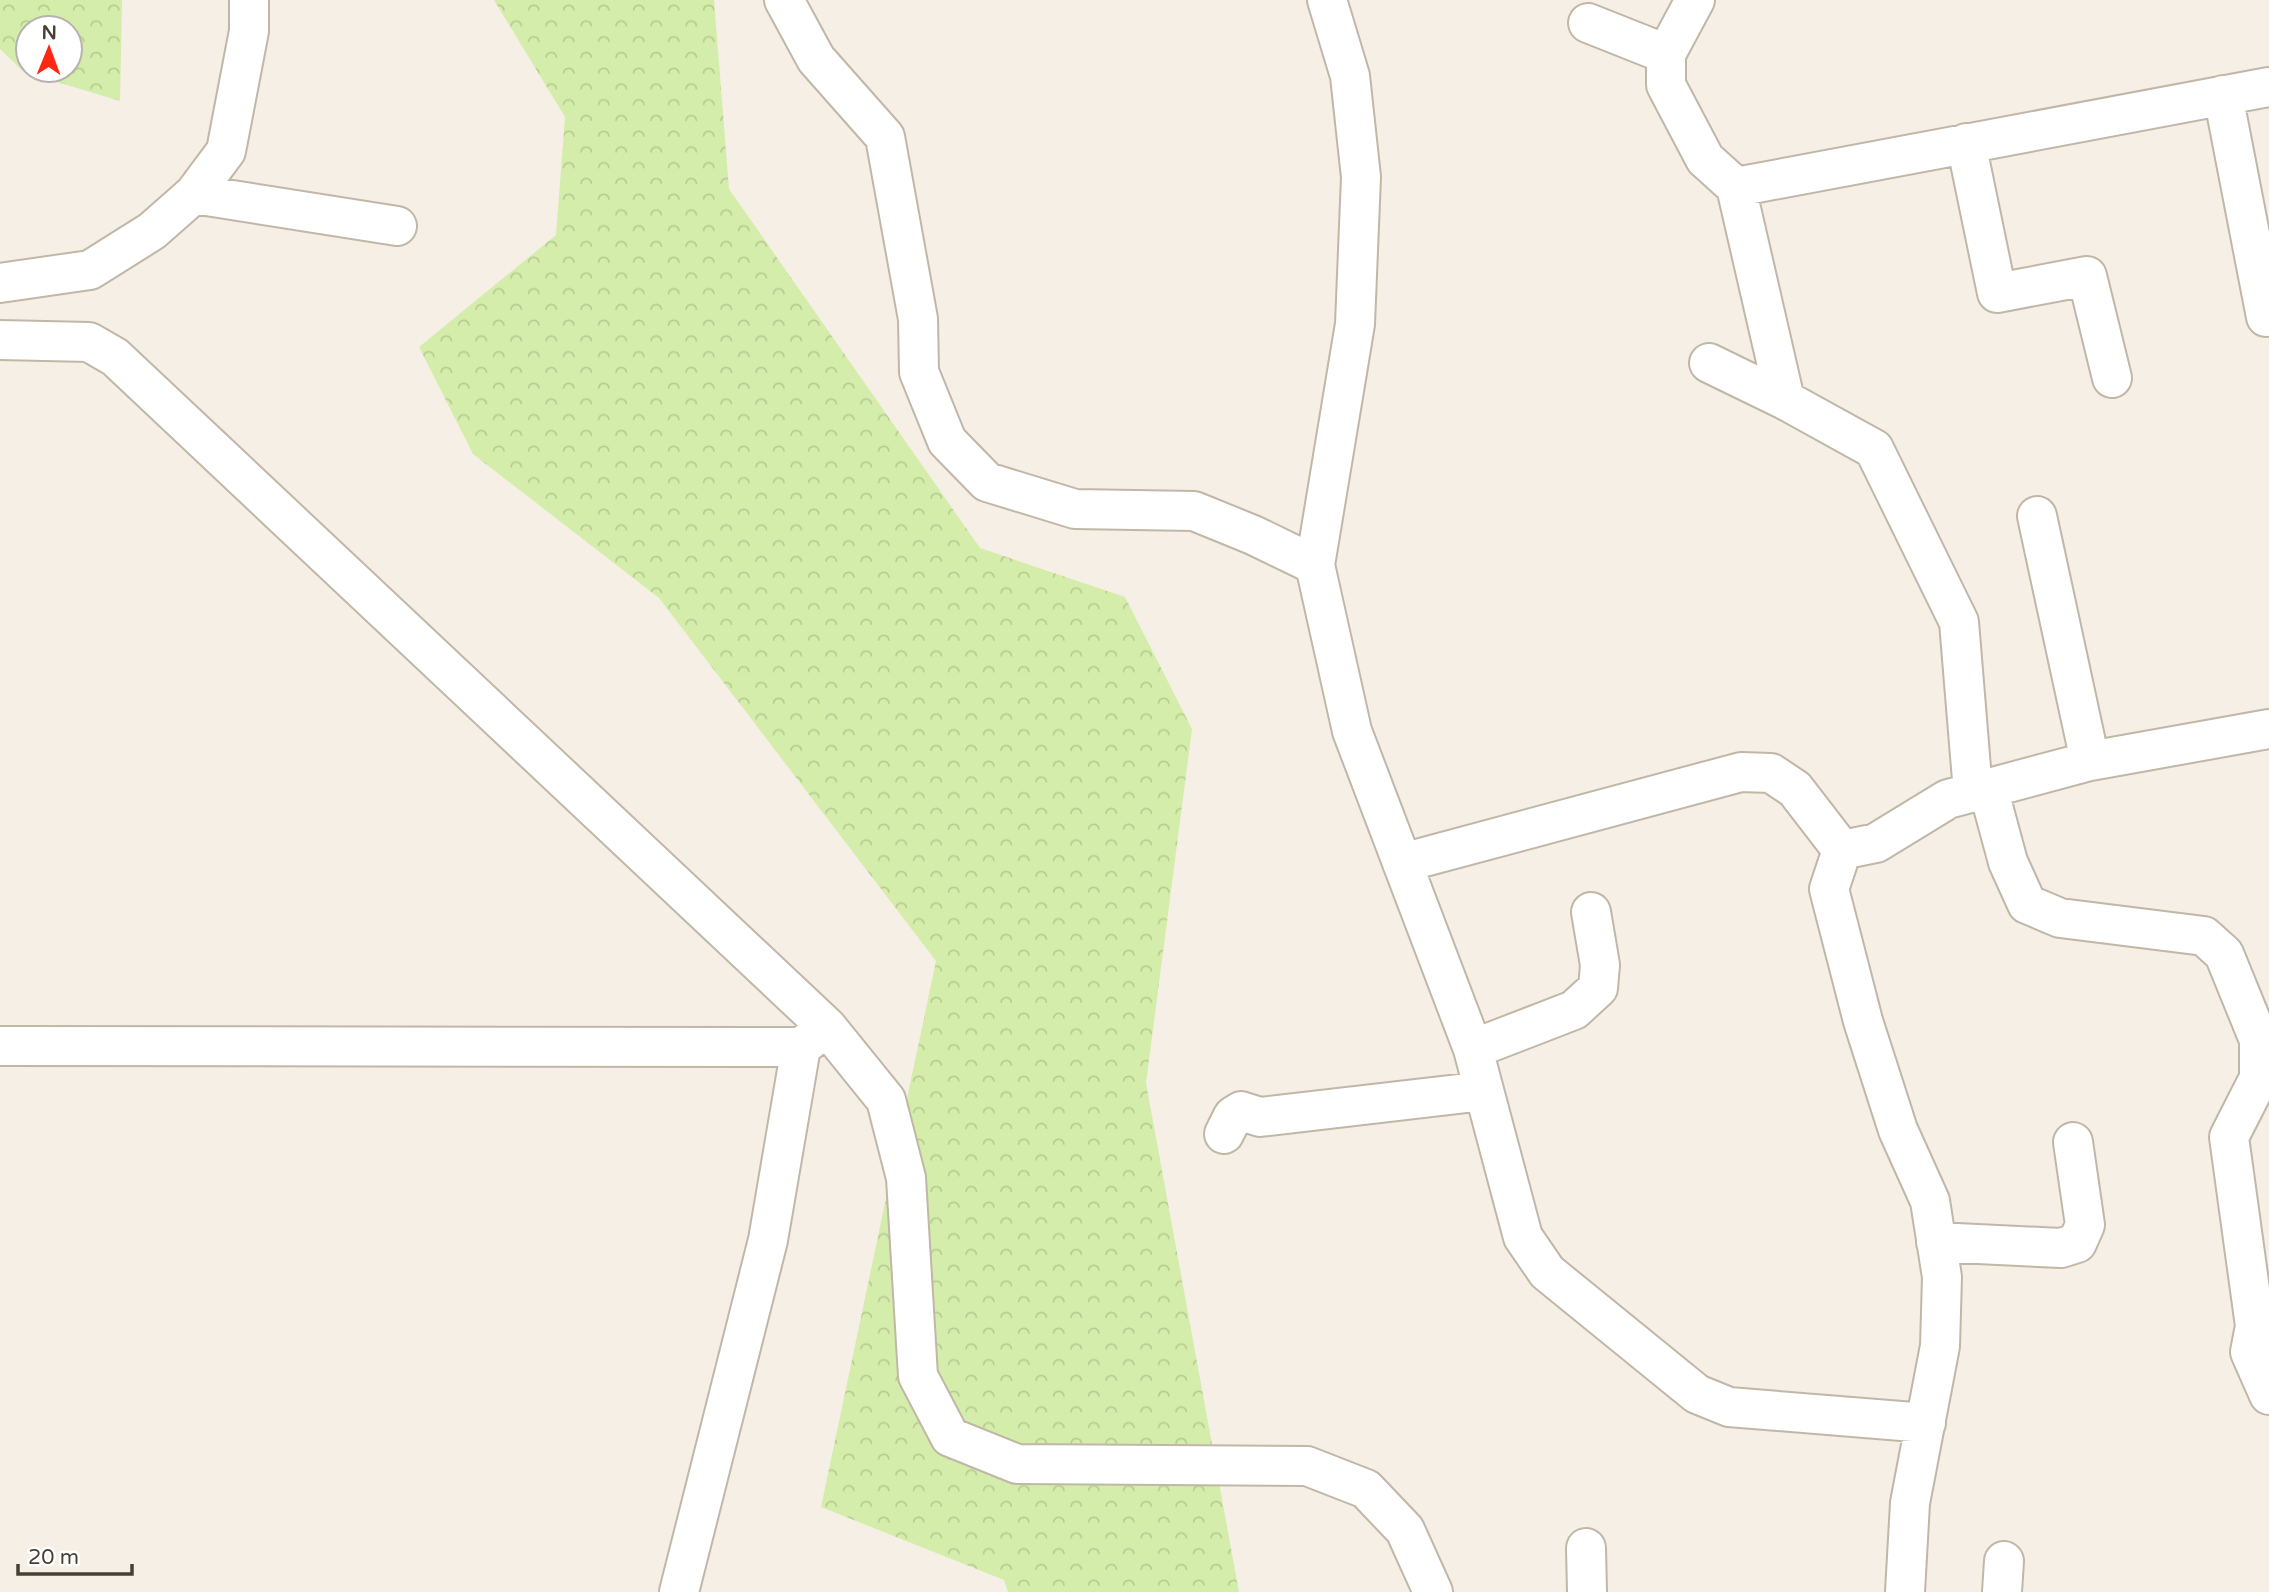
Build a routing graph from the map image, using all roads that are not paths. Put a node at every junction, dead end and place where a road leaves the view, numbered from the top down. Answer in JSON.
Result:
{"nodes":[{"id":1,"x":249,"y":0,"type":"edge"},
{"id":2,"x":784,"y":0,"type":"edge"},
{"id":3,"x":1327,"y":0,"type":"edge"},
{"id":4,"x":1695,"y":0,"type":"edge"},
{"id":5,"x":1588,"y":23,"type":"dead end"},
{"id":6,"x":1666,"y":54,"type":"junction"},
{"id":7,"x":2269,"y":87,"type":"edge"},
{"id":8,"x":2223,"y":95,"type":"junction"},
{"id":9,"x":1966,"y":143,"type":"junction"},
{"id":10,"x":1736,"y":187,"type":"junction"},
{"id":11,"x":194,"y":194,"type":"junction"},
{"id":12,"x":397,"y":226,"type":"dead end"},
{"id":13,"x":0,"y":283,"type":"edge"},
{"id":14,"x":2266,"y":317,"type":"dead end"},
{"id":15,"x":0,"y":341,"type":"edge"},
{"id":16,"x":1709,"y":363,"type":"dead end"},
{"id":17,"x":2112,"y":378,"type":"dead end"},
{"id":18,"x":1786,"y":400,"type":"junction"},
{"id":19,"x":2037,"y":516,"type":"dead end"},
{"id":20,"x":1315,"y":565,"type":"junction"},
{"id":21,"x":2269,"y":729,"type":"edge"},
{"id":22,"x":2090,"y":761,"type":"junction"},
{"id":23,"x":1981,"y":790,"type":"junction"},
{"id":24,"x":1842,"y":850,"type":"junction"},
{"id":25,"x":1402,"y":863,"type":"junction"},
{"id":26,"x":1591,"y":912,"type":"dead end"},
{"id":27,"x":814,"y":1037,"type":"junction"},
{"id":28,"x":0,"y":1046,"type":"edge"},
{"id":29,"x":1473,"y":1049,"type":"junction"},
{"id":30,"x":1484,"y":1091,"type":"junction"},
{"id":31,"x":1224,"y":1134,"type":"dead end"},
{"id":32,"x":2073,"y":1142,"type":"dead end"},
{"id":33,"x":1937,"y":1241,"type":"junction"},
{"id":34,"x":2267,"y":1385,"type":"edge"},
{"id":35,"x":1926,"y":1423,"type":"junction"},
{"id":36,"x":1586,"y":1548,"type":"dead end"},
{"id":37,"x":679,"y":1592,"type":"edge"},
{"id":38,"x":1433,"y":1592,"type":"edge"},
{"id":39,"x":1587,"y":1592,"type":"edge"},
{"id":40,"x":1905,"y":1592,"type":"edge"}],
"edges":[{"from":1,"to":11,"type":"street"},
{"from":2,"to":20,"type":"street"},
{"from":3,"to":20,"type":"street"},
{"from":4,"to":6,"type":"street"},
{"from":5,"to":6,"type":"street"},
{"from":6,"to":10,"type":"street"},
{"from":7,"to":8,"type":"street"},
{"from":8,"to":9,"type":"street"},
{"from":8,"to":14,"type":"street"},
{"from":9,"to":10,"type":"street"},
{"from":9,"to":17,"type":"street"},
{"from":10,"to":18,"type":"street"},
{"from":11,"to":12,"type":"street"},
{"from":11,"to":13,"type":"street"},
{"from":15,"to":27,"type":"street"},
{"from":16,"to":18,"type":"street"},
{"from":18,"to":23,"type":"street"},
{"from":19,"to":22,"type":"street"},
{"from":20,"to":25,"type":"street"},
{"from":21,"to":22,"type":"street"},
{"from":22,"to":23,"type":"street"},
{"from":23,"to":24,"type":"street"},
{"from":23,"to":34,"type":"street"},
{"from":24,"to":25,"type":"street"},
{"from":24,"to":33,"type":"street"},
{"from":25,"to":29,"type":"street"},
{"from":26,"to":29,"type":"street"},
{"from":27,"to":28,"type":"street"},
{"from":27,"to":37,"type":"street"},
{"from":27,"to":38,"type":"street"},
{"from":29,"to":30,"type":"street"},
{"from":30,"to":31,"type":"street"},
{"from":30,"to":35,"type":"street"},
{"from":32,"to":33,"type":"street"},
{"from":33,"to":35,"type":"street"},
{"from":35,"to":40,"type":"street"},
{"from":36,"to":39,"type":"street"}]}
